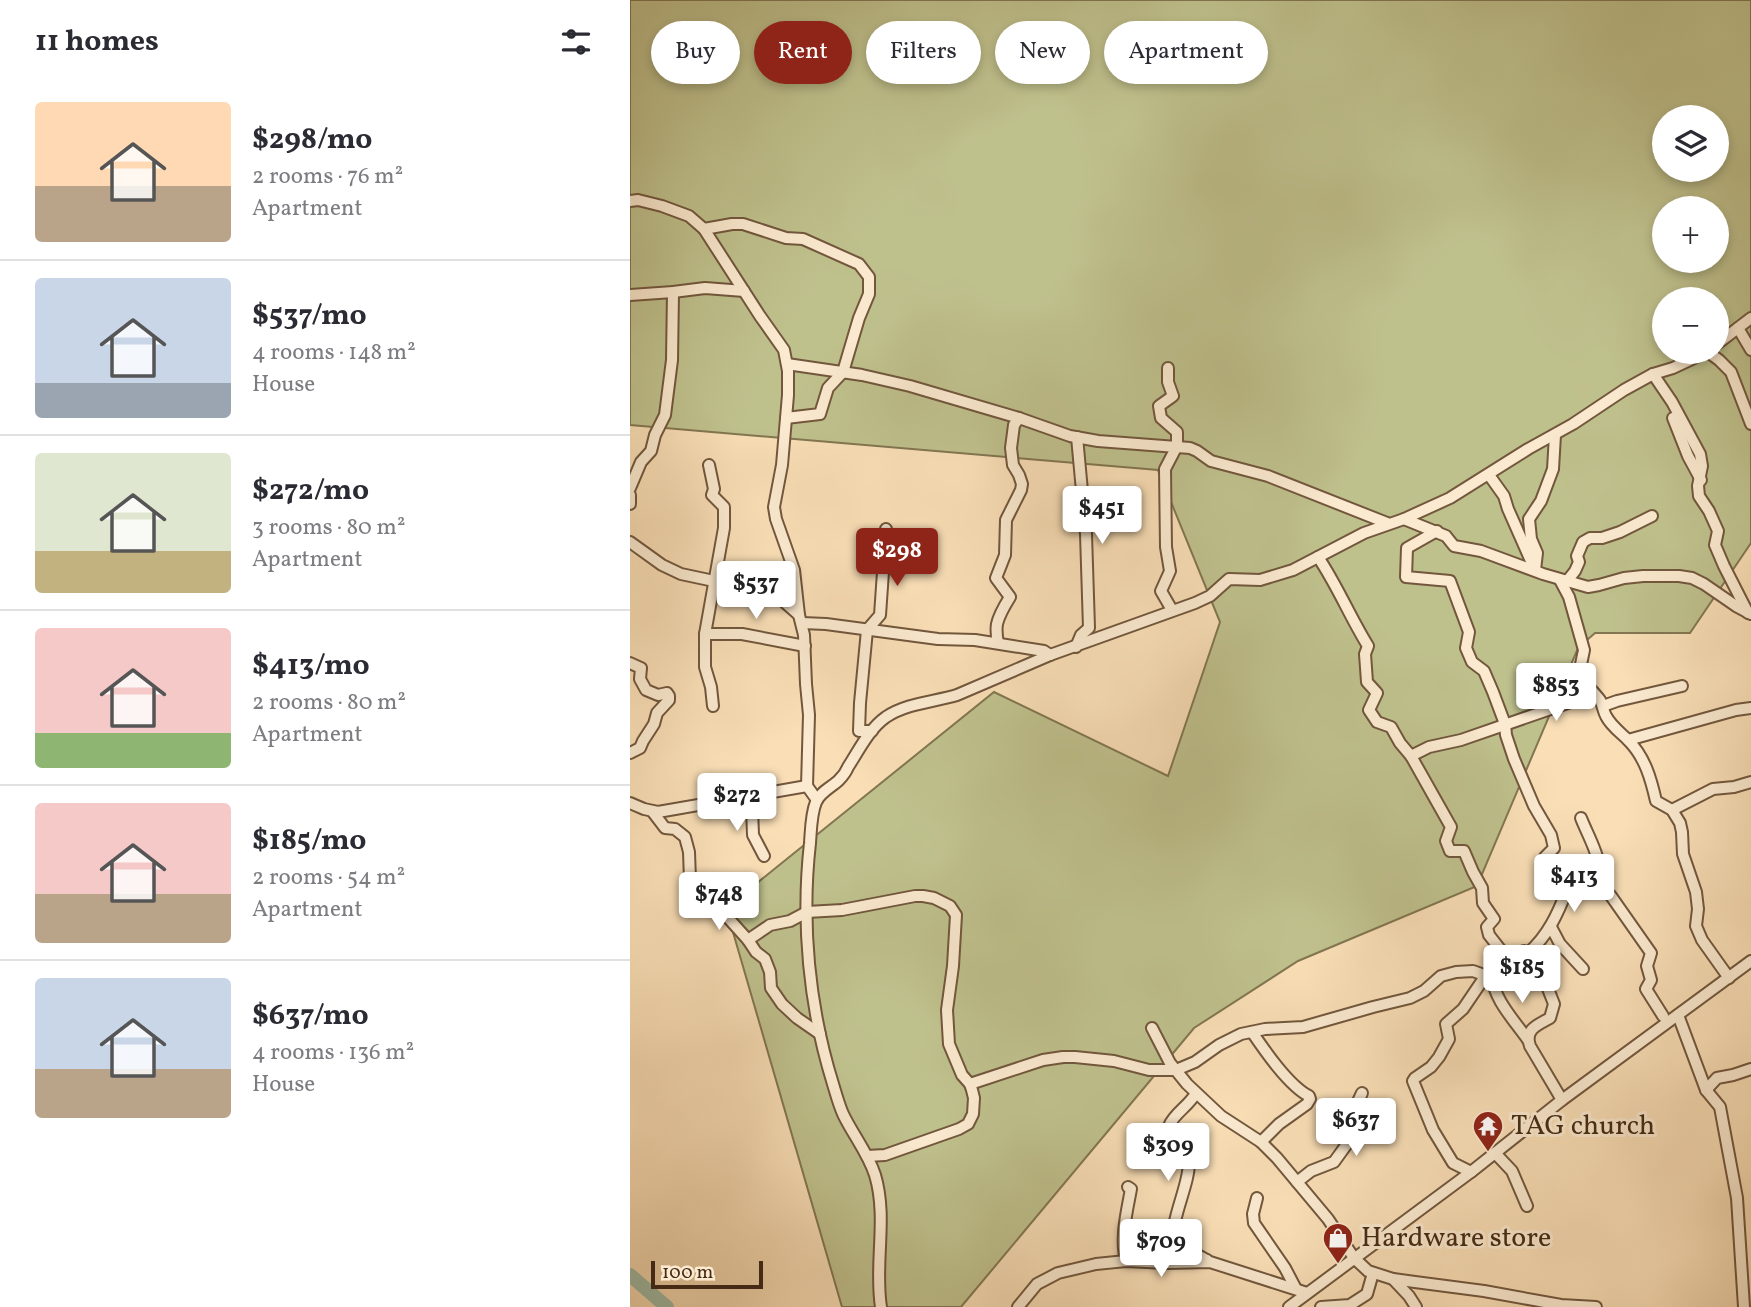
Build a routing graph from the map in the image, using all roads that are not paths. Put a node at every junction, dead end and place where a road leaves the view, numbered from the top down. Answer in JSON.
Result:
{"nodes":[{"id":1,"x":630,"y":201,"type":"edge"},
{"id":2,"x":704,"y":229,"type":"junction"},
{"id":3,"x":673,"y":292,"type":"junction"},
{"id":4,"x":744,"y":292,"type":"junction"},
{"id":5,"x":630,"y":295,"type":"edge"},
{"id":6,"x":1751,"y":318,"type":"edge"},
{"id":7,"x":1738,"y":328,"type":"junction"},
{"id":8,"x":1729,"y":335,"type":"edge"},
{"id":9,"x":1751,"y":350,"type":"edge"},
{"id":10,"x":787,"y":364,"type":"junction"},
{"id":11,"x":1682,"y":364,"type":"edge"},
{"id":12,"x":1723,"y":364,"type":"edge"},
{"id":13,"x":1168,"y":368,"type":"dead end"},
{"id":14,"x":843,"y":372,"type":"junction"},
{"id":15,"x":1653,"y":374,"type":"junction"},
{"id":16,"x":786,"y":418,"type":"junction"},
{"id":17,"x":1019,"y":418,"type":"junction"},
{"id":18,"x":1751,"y":424,"type":"edge"},
{"id":19,"x":1555,"y":435,"type":"junction"},
{"id":20,"x":1077,"y":437,"type":"junction"},
{"id":21,"x":1177,"y":446,"type":"junction"},
{"id":22,"x":709,"y":465,"type":"dead end"},
{"id":23,"x":1489,"y":475,"type":"junction"},
{"id":24,"x":1700,"y":479,"type":"junction"},
{"id":25,"x":630,"y":488,"type":"edge"},
{"id":26,"x":630,"y":495,"type":"edge"},
{"id":27,"x":1707,"y":503,"type":"dead end"},
{"id":28,"x":630,"y":504,"type":"edge"},
{"id":29,"x":1652,"y":516,"type":"dead end"},
{"id":30,"x":1404,"y":519,"type":"junction"},
{"id":31,"x":1387,"y":523,"type":"junction"},
{"id":32,"x":886,"y":529,"type":"dead end"},
{"id":33,"x":1437,"y":531,"type":"junction"},
{"id":34,"x":632,"y":548,"type":"edge"},
{"id":35,"x":1318,"y":556,"type":"junction"},
{"id":36,"x":1535,"y":570,"type":"junction"},
{"id":37,"x":1564,"y":580,"type":"junction"},
{"id":38,"x":714,"y":582,"type":"junction"},
{"id":39,"x":1171,"y":610,"type":"junction"},
{"id":40,"x":1750,"y":614,"type":"edge"},
{"id":41,"x":800,"y":619,"type":"junction"},
{"id":42,"x":867,"y":630,"type":"junction"},
{"id":43,"x":705,"y":634,"type":"junction"},
{"id":44,"x":998,"y":643,"type":"junction"},
{"id":45,"x":805,"y":646,"type":"junction"},
{"id":46,"x":1076,"y":647,"type":"junction"},
{"id":47,"x":1049,"y":655,"type":"junction"},
{"id":48,"x":630,"y":663,"type":"edge"},
{"id":49,"x":1682,"y":686,"type":"dead end"},
{"id":50,"x":1594,"y":694,"type":"junction"},
{"id":51,"x":713,"y":706,"type":"dead end"},
{"id":52,"x":1603,"y":706,"type":"junction"},
{"id":53,"x":1751,"y":708,"type":"edge"},
{"id":54,"x":1505,"y":724,"type":"junction"},
{"id":55,"x":872,"y":731,"type":"junction"},
{"id":56,"x":1628,"y":740,"type":"junction"},
{"id":57,"x":630,"y":753,"type":"edge"},
{"id":58,"x":1410,"y":756,"type":"junction"},
{"id":59,"x":1751,"y":782,"type":"edge"},
{"id":60,"x":807,"y":786,"type":"junction"},
{"id":61,"x":749,"y":796,"type":"junction"},
{"id":62,"x":817,"y":800,"type":"junction"},
{"id":63,"x":630,"y":803,"type":"edge"},
{"id":64,"x":1672,"y":810,"type":"junction"},
{"id":65,"x":652,"y":811,"type":"junction"},
{"id":66,"x":1581,"y":818,"type":"dead end"},
{"id":67,"x":764,"y":856,"type":"dead end"},
{"id":68,"x":1592,"y":877,"type":"junction"},
{"id":69,"x":1567,"y":890,"type":"junction"},
{"id":70,"x":807,"y":912,"type":"junction"},
{"id":71,"x":1551,"y":927,"type":"junction"},
{"id":72,"x":748,"y":940,"type":"junction"},
{"id":73,"x":1507,"y":958,"type":"junction"},
{"id":74,"x":1530,"y":959,"type":"dead end"},
{"id":75,"x":1751,"y":961,"type":"edge"},
{"id":76,"x":1583,"y":969,"type":"dead end"},
{"id":77,"x":1492,"y":976,"type":"junction"},
{"id":78,"x":1729,"y":978,"type":"junction"},
{"id":79,"x":1678,"y":1015,"type":"junction"},
{"id":80,"x":1663,"y":1016,"type":"dead end"},
{"id":81,"x":1152,"y":1028,"type":"dead end"},
{"id":82,"x":1252,"y":1032,"type":"junction"},
{"id":83,"x":820,"y":1034,"type":"junction"},
{"id":84,"x":1528,"y":1040,"type":"junction"},
{"id":85,"x":1751,"y":1069,"type":"edge"},
{"id":86,"x":1176,"y":1070,"type":"junction"},
{"id":87,"x":970,"y":1084,"type":"junction"},
{"id":88,"x":1706,"y":1090,"type":"junction"},
{"id":89,"x":1196,"y":1093,"type":"junction"},
{"id":90,"x":1362,"y":1093,"type":"dead end"},
{"id":91,"x":1562,"y":1100,"type":"junction"},
{"id":92,"x":1261,"y":1142,"type":"junction"},
{"id":93,"x":1495,"y":1153,"type":"junction"},
{"id":94,"x":867,"y":1156,"type":"junction"},
{"id":95,"x":1471,"y":1172,"type":"junction"},
{"id":96,"x":1297,"y":1182,"type":"junction"},
{"id":97,"x":1128,"y":1186,"type":"dead end"},
{"id":98,"x":1257,"y":1198,"type":"dead end"},
{"id":99,"x":1527,"y":1206,"type":"dead end"},
{"id":100,"x":1354,"y":1258,"type":"junction"},
{"id":101,"x":1126,"y":1261,"type":"junction"},
{"id":102,"x":1210,"y":1262,"type":"junction"},
{"id":103,"x":1373,"y":1273,"type":"junction"},
{"id":104,"x":1393,"y":1279,"type":"junction"},
{"id":105,"x":1302,"y":1291,"type":"junction"},
{"id":106,"x":1364,"y":1303,"type":"edge"},
{"id":107,"x":1561,"y":1306,"type":"edge"},
{"id":108,"x":881,"y":1307,"type":"edge"},
{"id":109,"x":1018,"y":1307,"type":"edge"},
{"id":110,"x":1289,"y":1307,"type":"edge"},
{"id":111,"x":1321,"y":1307,"type":"edge"},
{"id":112,"x":1416,"y":1307,"type":"edge"},
{"id":113,"x":1597,"y":1307,"type":"edge"},
{"id":114,"x":1744,"y":1307,"type":"edge"}],
"edges":[{"from":1,"to":2,"type":"street"},
{"from":2,"to":4,"type":"street"},
{"from":2,"to":14,"type":"street"},
{"from":3,"to":4,"type":"street"},
{"from":3,"to":5,"type":"street"},
{"from":3,"to":25,"type":"street"},
{"from":4,"to":10,"type":"street"},
{"from":6,"to":7,"type":"street"},
{"from":7,"to":8,"type":"street"},
{"from":7,"to":9,"type":"street"},
{"from":10,"to":14,"type":"street"},
{"from":10,"to":16,"type":"street"},
{"from":11,"to":15,"type":"street"},
{"from":12,"to":18,"type":"street"},
{"from":13,"to":21,"type":"street"},
{"from":14,"to":16,"type":"street"},
{"from":14,"to":17,"type":"street"},
{"from":15,"to":19,"type":"street"},
{"from":15,"to":24,"type":"street"},
{"from":16,"to":41,"type":"street"},
{"from":17,"to":20,"type":"street"},
{"from":17,"to":44,"type":"street"},
{"from":19,"to":23,"type":"street"},
{"from":19,"to":36,"type":"street"},
{"from":20,"to":21,"type":"street"},
{"from":20,"to":46,"type":"street"},
{"from":21,"to":31,"type":"street"},
{"from":21,"to":39,"type":"street"},
{"from":22,"to":38,"type":"street"},
{"from":23,"to":30,"type":"street"},
{"from":23,"to":36,"type":"street"},
{"from":24,"to":27,"type":"street"},
{"from":24,"to":40,"type":"street"},
{"from":26,"to":28,"type":"street"},
{"from":29,"to":37,"type":"street"},
{"from":30,"to":31,"type":"street"},
{"from":30,"to":33,"type":"street"},
{"from":31,"to":35,"type":"street"},
{"from":32,"to":42,"type":"street"},
{"from":33,"to":36,"type":"street"},
{"from":33,"to":54,"type":"street"},
{"from":34,"to":38,"type":"street"},
{"from":35,"to":39,"type":"street"},
{"from":35,"to":58,"type":"street"},
{"from":36,"to":37,"type":"street"},
{"from":37,"to":40,"type":"street"},
{"from":37,"to":50,"type":"street"},
{"from":38,"to":41,"type":"street"},
{"from":38,"to":43,"type":"street"},
{"from":39,"to":46,"type":"street"},
{"from":41,"to":42,"type":"street"},
{"from":41,"to":45,"type":"street"},
{"from":42,"to":44,"type":"street"},
{"from":42,"to":55,"type":"street"},
{"from":43,"to":45,"type":"street"},
{"from":43,"to":51,"type":"street"},
{"from":44,"to":47,"type":"street"},
{"from":45,"to":60,"type":"street"},
{"from":46,"to":47,"type":"street"},
{"from":47,"to":55,"type":"street"},
{"from":48,"to":57,"type":"street"},
{"from":49,"to":52,"type":"street"},
{"from":50,"to":52,"type":"street"},
{"from":50,"to":54,"type":"street"},
{"from":52,"to":56,"type":"street"},
{"from":53,"to":56,"type":"street"},
{"from":54,"to":58,"type":"street"},
{"from":54,"to":69,"type":"street"},
{"from":55,"to":62,"type":"street"},
{"from":56,"to":64,"type":"street"},
{"from":58,"to":73,"type":"street"},
{"from":59,"to":64,"type":"street"},
{"from":60,"to":61,"type":"street"},
{"from":60,"to":62,"type":"street"},
{"from":61,"to":65,"type":"street"},
{"from":61,"to":67,"type":"street"},
{"from":62,"to":70,"type":"street"},
{"from":63,"to":65,"type":"street"},
{"from":64,"to":78,"type":"street"},
{"from":65,"to":72,"type":"street"},
{"from":66,"to":68,"type":"street"},
{"from":68,"to":69,"type":"street"},
{"from":68,"to":80,"type":"street"},
{"from":69,"to":71,"type":"street"},
{"from":70,"to":72,"type":"street"},
{"from":70,"to":83,"type":"street"},
{"from":70,"to":87,"type":"street"},
{"from":71,"to":73,"type":"street"},
{"from":71,"to":76,"type":"street"},
{"from":72,"to":83,"type":"street"},
{"from":73,"to":77,"type":"street"},
{"from":74,"to":84,"type":"street"},
{"from":75,"to":78,"type":"street"},
{"from":77,"to":82,"type":"street"},
{"from":77,"to":84,"type":"street"},
{"from":77,"to":95,"type":"street"},
{"from":78,"to":79,"type":"street"},
{"from":79,"to":88,"type":"street"},
{"from":79,"to":91,"type":"street"},
{"from":81,"to":86,"type":"street"},
{"from":82,"to":86,"type":"street"},
{"from":82,"to":92,"type":"street"},
{"from":83,"to":94,"type":"street"},
{"from":84,"to":91,"type":"street"},
{"from":85,"to":88,"type":"street"},
{"from":86,"to":87,"type":"street"},
{"from":86,"to":89,"type":"street"},
{"from":87,"to":94,"type":"street"},
{"from":88,"to":114,"type":"street"},
{"from":89,"to":92,"type":"street"},
{"from":89,"to":102,"type":"street"},
{"from":90,"to":96,"type":"street"},
{"from":91,"to":93,"type":"street"},
{"from":92,"to":96,"type":"street"},
{"from":93,"to":95,"type":"street"},
{"from":93,"to":99,"type":"street"},
{"from":94,"to":108,"type":"street"},
{"from":95,"to":100,"type":"street"},
{"from":96,"to":100,"type":"street"},
{"from":97,"to":101,"type":"street"},
{"from":98,"to":105,"type":"street"},
{"from":100,"to":103,"type":"street"},
{"from":100,"to":105,"type":"street"},
{"from":101,"to":102,"type":"street"},
{"from":101,"to":109,"type":"street"},
{"from":102,"to":105,"type":"street"},
{"from":103,"to":104,"type":"street"},
{"from":103,"to":106,"type":"street"},
{"from":104,"to":107,"type":"street"},
{"from":104,"to":112,"type":"street"},
{"from":105,"to":110,"type":"street"},
{"from":106,"to":111,"type":"street"},
{"from":107,"to":113,"type":"street"}]}
